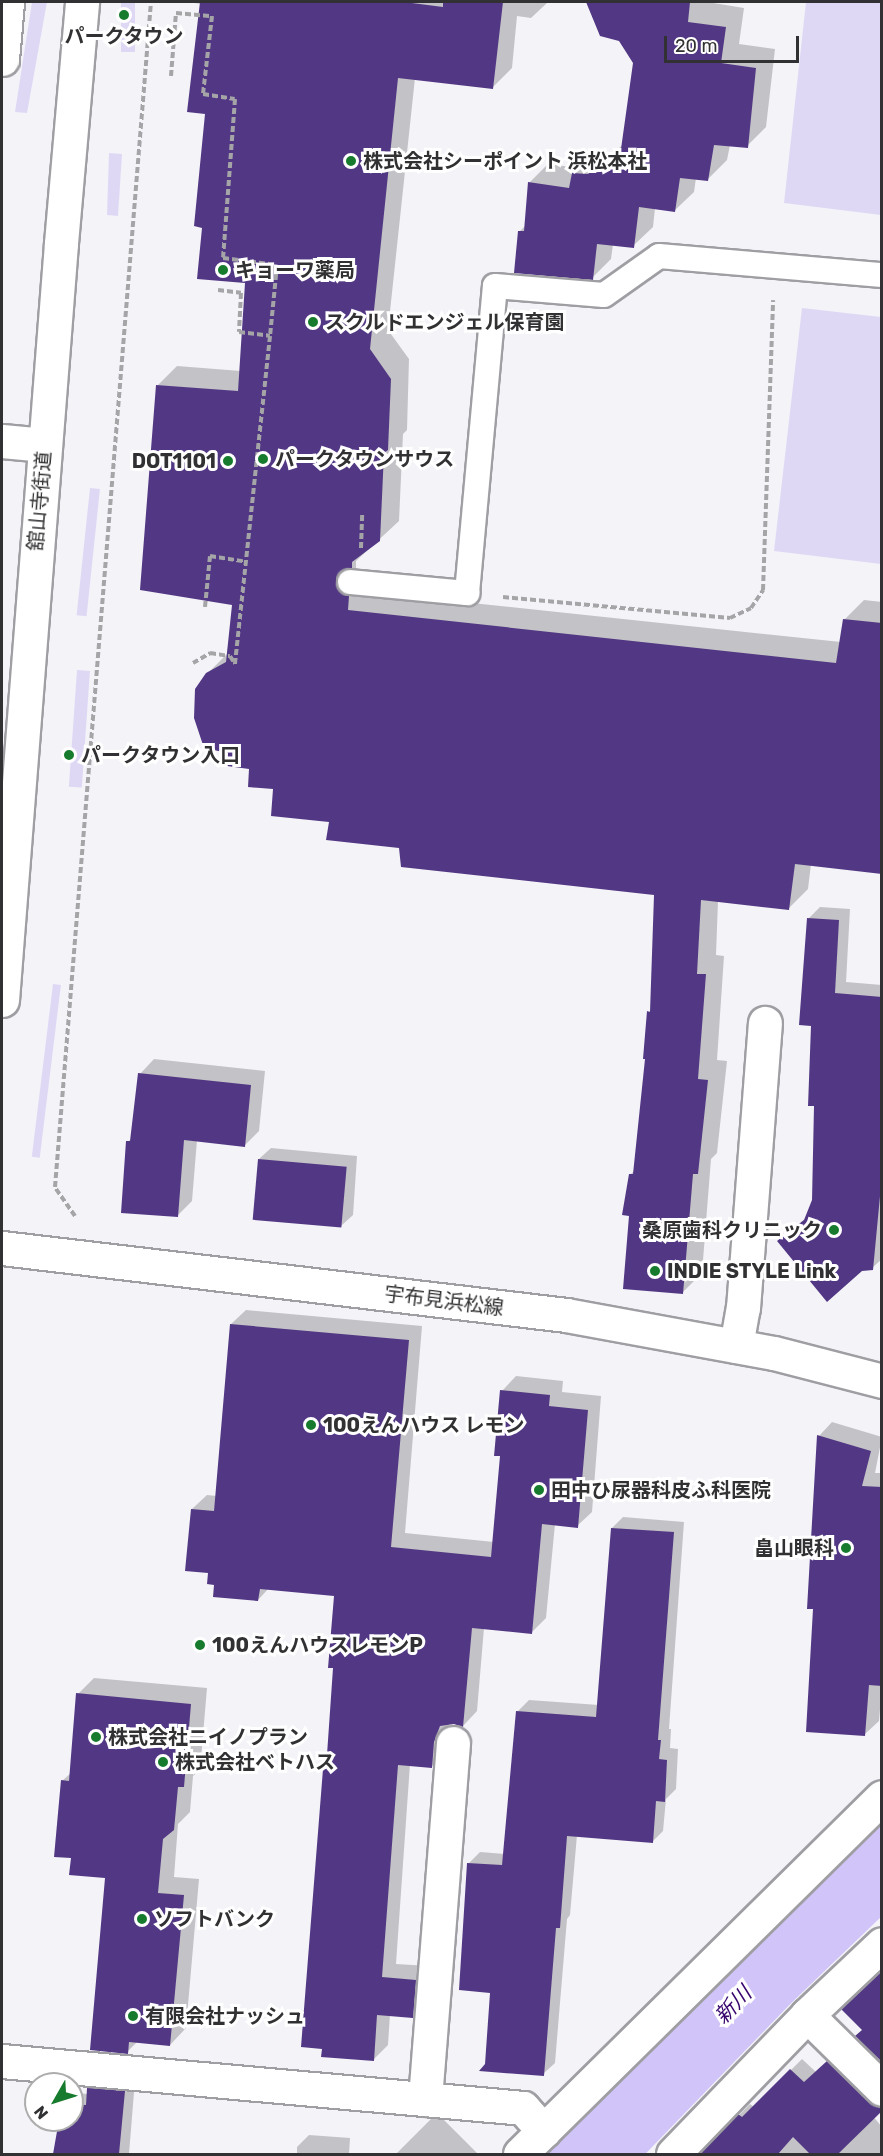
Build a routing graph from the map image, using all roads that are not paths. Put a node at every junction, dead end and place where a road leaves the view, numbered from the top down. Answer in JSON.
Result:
{"nodes":[{"id":1,"x":7,"y":2,"type":"edge"},
{"id":2,"x":82,"y":2,"type":"edge"},
{"id":3,"x":2,"y":58,"type":"edge"},
{"id":4,"x":882,"y":275,"type":"edge"},
{"id":5,"x":2,"y":441,"type":"edge"},
{"id":6,"x":45,"y":445,"type":"junction"},
{"id":7,"x":350,"y":582,"type":"dead end"},
{"id":8,"x":7,"y":854,"type":"edge"},
{"id":9,"x":2,"y":1000,"type":"edge"},
{"id":10,"x":765,"y":1023,"type":"dead end"},
{"id":11,"x":2,"y":1248,"type":"edge"},
{"id":12,"x":736,"y":1346,"type":"junction"},
{"id":13,"x":882,"y":1381,"type":"edge"},
{"id":14,"x":453,"y":1743,"type":"dead end"},
{"id":15,"x":882,"y":1797,"type":"edge"},
{"id":16,"x":882,"y":1944,"type":"edge"},
{"id":17,"x":807,"y":2015,"type":"junction"},
{"id":18,"x":2,"y":2061,"type":"edge"},
{"id":19,"x":882,"y":2089,"type":"edge"},
{"id":20,"x":425,"y":2099,"type":"junction"},
{"id":21,"x":544,"y":2131,"type":"junction"},
{"id":22,"x":520,"y":2154,"type":"edge"},
{"id":23,"x":673,"y":2154,"type":"edge"}],
"edges":[{"from":1,"to":3,"type":"street"},
{"from":2,"to":6,"type":"street","name":"舘山寺街道"},
{"from":4,"to":7,"type":"lane"},
{"from":5,"to":6,"type":"street"},
{"from":6,"to":8,"type":"street","name":"舘山寺街道"},
{"from":8,"to":9,"type":"street","name":"舘山寺街道"},
{"from":10,"to":12,"type":"street"},
{"from":11,"to":12,"type":"street","name":"宇布見浜松線"},
{"from":12,"to":13,"type":"street","name":"宇布見浜松線"},
{"from":14,"to":20,"type":"street"},
{"from":15,"to":21,"type":"street"},
{"from":16,"to":17,"type":"street"},
{"from":17,"to":19,"type":"street"},
{"from":17,"to":23,"type":"street"},
{"from":18,"to":20,"type":"street"},
{"from":20,"to":21,"type":"street"},
{"from":21,"to":22,"type":"street"}]}
